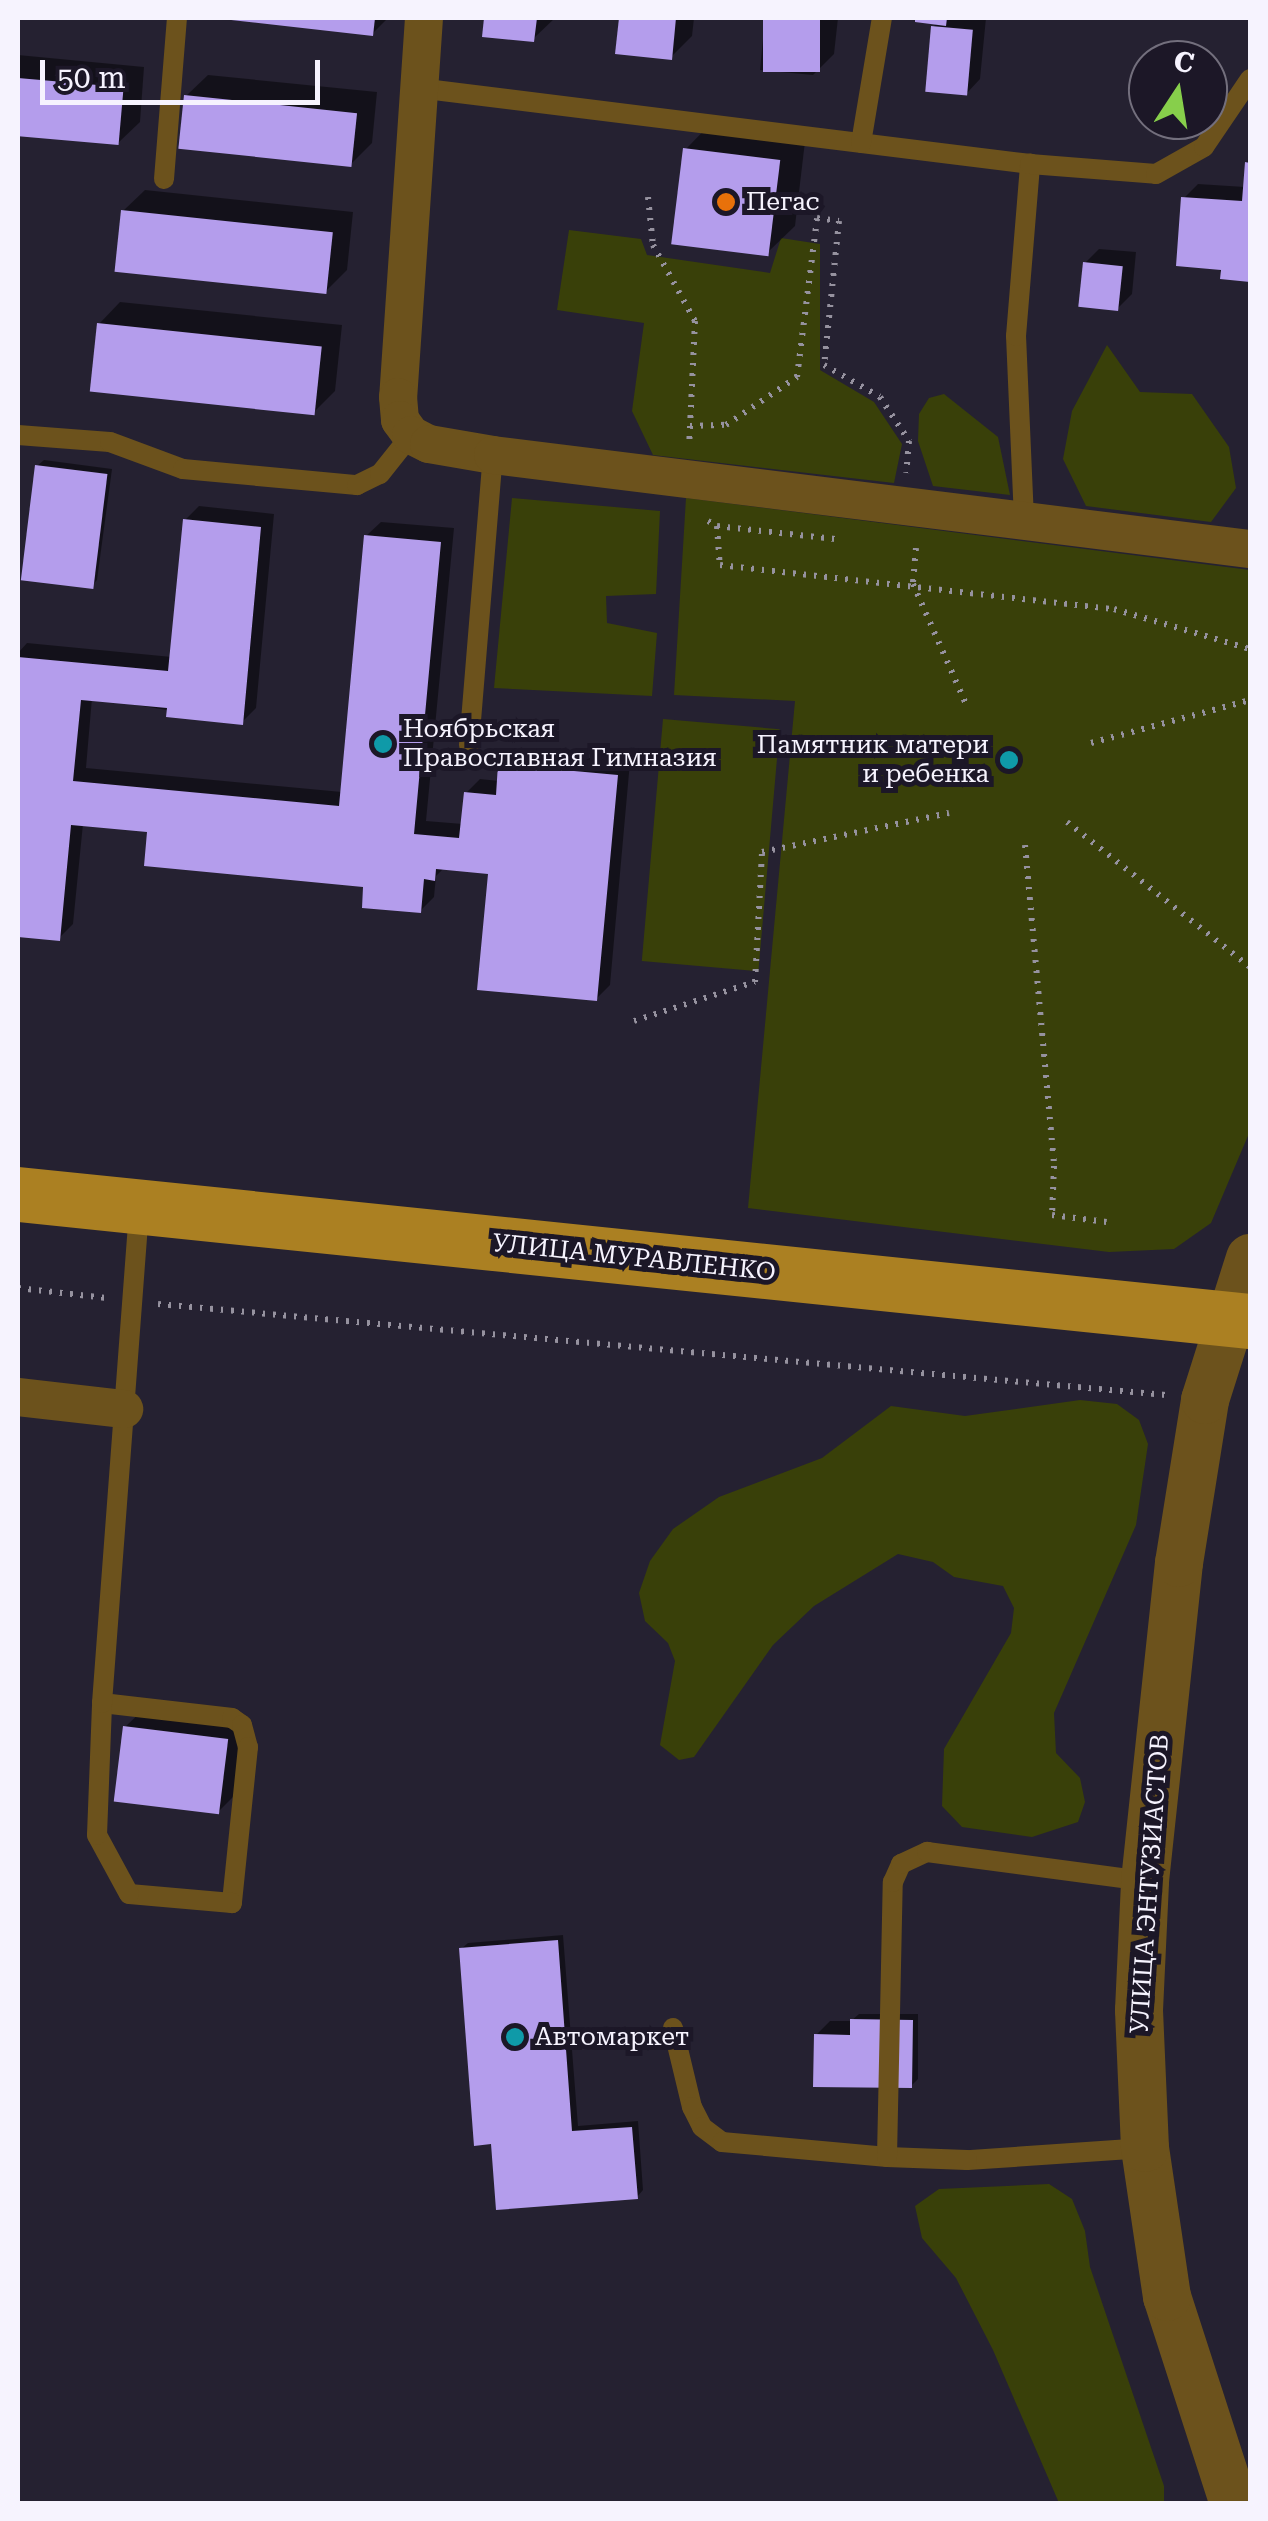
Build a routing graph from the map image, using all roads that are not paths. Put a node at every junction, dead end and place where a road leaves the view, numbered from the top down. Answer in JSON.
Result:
{"nodes":[{"id":1,"x":176,"y":18,"type":"edge"},
{"id":2,"x":424,"y":18,"type":"edge"},
{"id":3,"x":882,"y":18,"type":"edge"},
{"id":4,"x":1250,"y":78,"type":"edge"},
{"id":5,"x":418,"y":88,"type":"junction"},
{"id":6,"x":861,"y":143,"type":"junction"},
{"id":7,"x":1030,"y":164,"type":"junction"},
{"id":8,"x":164,"y":179,"type":"dead end"},
{"id":9,"x":411,"y":435,"type":"junction"},
{"id":10,"x":18,"y":436,"type":"edge"},
{"id":11,"x":493,"y":455,"type":"junction"},
{"id":12,"x":1024,"y":519,"type":"junction"},
{"id":13,"x":1250,"y":549,"type":"edge"},
{"id":14,"x":469,"y":745,"type":"dead end"},
{"id":15,"x":18,"y":1194,"type":"edge"},
{"id":16,"x":139,"y":1207,"type":"junction"},
{"id":17,"x":1250,"y":1258,"type":"edge"},
{"id":18,"x":1239,"y":1320,"type":"edge"},
{"id":19,"x":18,"y":1398,"type":"edge"},
{"id":20,"x":124,"y":1409,"type":"junction"},
{"id":21,"x":102,"y":1703,"type":"junction"},
{"id":22,"x":1145,"y":1881,"type":"junction"},
{"id":23,"x":673,"y":2028,"type":"dead end"},
{"id":24,"x":1145,"y":2148,"type":"junction"},
{"id":25,"x":886,"y":2157,"type":"junction"},
{"id":26,"x":1234,"y":2504,"type":"edge"}],
"edges":[{"from":1,"to":8,"type":"lane"},
{"from":2,"to":5,"type":"street"},
{"from":3,"to":6,"type":"lane"},
{"from":4,"to":7,"type":"lane"},
{"from":5,"to":6,"type":"lane"},
{"from":5,"to":9,"type":"street"},
{"from":6,"to":7,"type":"lane"},
{"from":7,"to":12,"type":"lane"},
{"from":9,"to":10,"type":"lane"},
{"from":9,"to":11,"type":"street"},
{"from":11,"to":12,"type":"street"},
{"from":11,"to":14,"type":"lane"},
{"from":12,"to":13,"type":"street"},
{"from":15,"to":16,"type":"main road","name":"УЛИЦА МУРАВЛЕНКО"},
{"from":16,"to":18,"type":"main road","name":"УЛИЦА МУРАВЛЕНКО"},
{"from":16,"to":20,"type":"lane"},
{"from":17,"to":18,"type":"street","name":"УЛИЦА ЭНТУЗИАСТОВ"},
{"from":18,"to":22,"type":"street","name":"УЛИЦА ЭНТУЗИАСТОВ"},
{"from":19,"to":20,"type":"street"},
{"from":20,"to":21,"type":"lane"},
{"from":21,"to":21,"type":"lane"},
{"from":22,"to":24,"type":"street","name":"УЛИЦА ЭНТУЗИАСТОВ"},
{"from":22,"to":25,"type":"lane"},
{"from":23,"to":25,"type":"lane"},
{"from":24,"to":25,"type":"lane"},
{"from":24,"to":26,"type":"street","name":"УЛИЦА ЭНТУЗИАСТОВ"}]}
